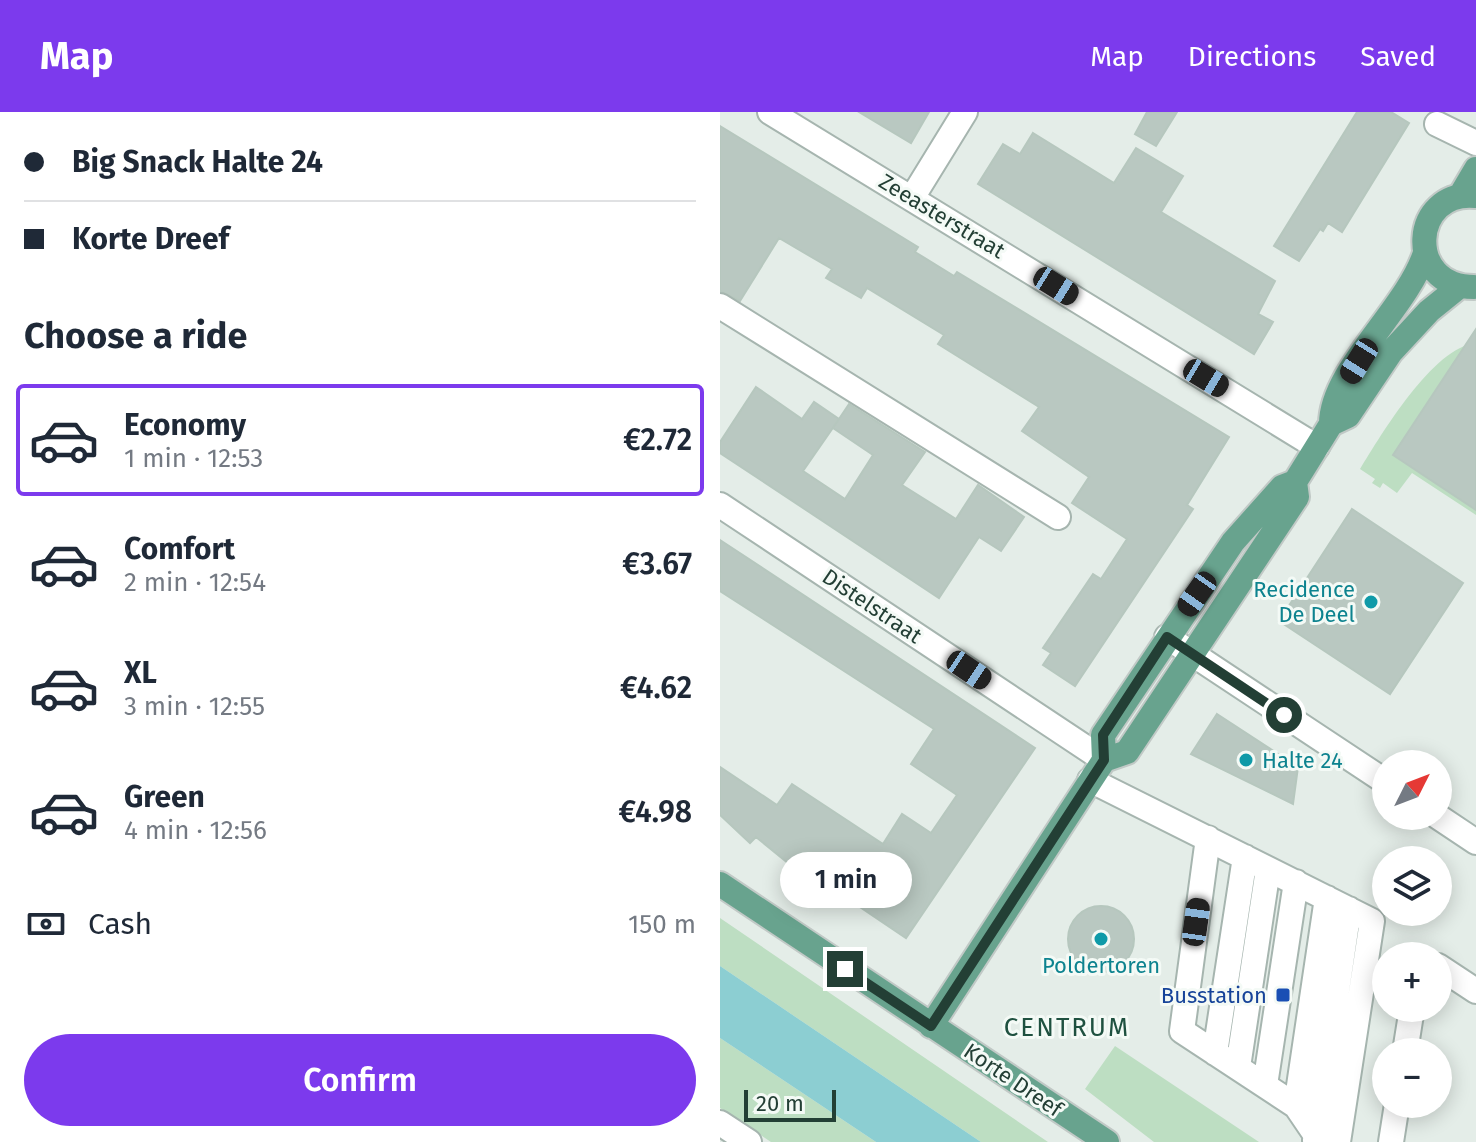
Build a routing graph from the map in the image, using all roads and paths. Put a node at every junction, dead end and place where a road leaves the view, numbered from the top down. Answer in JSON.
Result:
{"nodes":[{"id":1,"x":770,"y":112,"type":"edge"},
{"id":2,"x":965,"y":112,"type":"edge"},
{"id":3,"x":1437,"y":124,"type":"dead end"},
{"id":4,"x":1476,"y":143,"type":"edge"},
{"id":5,"x":1476,"y":169,"type":"edge"},
{"id":6,"x":1468,"y":196,"type":"edge"},
{"id":7,"x":912,"y":198,"type":"junction"},
{"id":8,"x":1425,"y":253,"type":"junction"},
{"id":9,"x":1468,"y":286,"type":"edge"},
{"id":10,"x":720,"y":306,"type":"edge"},
{"id":11,"x":1331,"y":424,"type":"junction"},
{"id":12,"x":1317,"y":447,"type":"junction"},
{"id":13,"x":1295,"y":482,"type":"junction"},
{"id":14,"x":720,"y":505,"type":"edge"},
{"id":15,"x":1058,"y":517,"type":"dead end"},
{"id":16,"x":1167,"y":637,"type":"junction"},
{"id":17,"x":1192,"y":654,"type":"junction"},
{"id":18,"x":1097,"y":770,"type":"junction"},
{"id":19,"x":1372,"y":773,"type":"edge"},
{"id":20,"x":1452,"y":826,"type":"edge"},
{"id":21,"x":1208,"y":838,"type":"junction"},
{"id":22,"x":1476,"y":842,"type":"edge"},
{"id":23,"x":1245,"y":857,"type":"junction"},
{"id":24,"x":1268,"y":869,"type":"junction"},
{"id":25,"x":1296,"y":882,"type":"junction"},
{"id":26,"x":720,"y":884,"type":"edge"},
{"id":27,"x":1327,"y":898,"type":"junction"},
{"id":28,"x":1452,"y":975,"type":"edge"},
{"id":29,"x":1476,"y":991,"type":"edge"},
{"id":30,"x":931,"y":1026,"type":"junction"},
{"id":31,"x":1215,"y":1053,"type":"junction"},
{"id":32,"x":1238,"y":1067,"type":"junction"},
{"id":33,"x":1265,"y":1085,"type":"junction"},
{"id":34,"x":1296,"y":1106,"type":"junction"},
{"id":35,"x":1395,"y":1118,"type":"edge"},
{"id":36,"x":720,"y":1123,"type":"edge"},
{"id":37,"x":1323,"y":1139,"type":"edge"},
{"id":38,"x":749,"y":1142,"type":"edge"},
{"id":39,"x":1107,"y":1142,"type":"edge"},
{"id":40,"x":1391,"y":1142,"type":"edge"}],
"edges":[{"from":1,"to":7,"type":"street","name":"Zeeasterstraat"},
{"from":2,"to":7,"type":"street"},
{"from":3,"to":4,"type":"street"},
{"from":5,"to":6,"type":"main road"},
{"from":6,"to":8,"type":"main road"},
{"from":7,"to":12,"type":"street","name":"Zeeasterstraat"},
{"from":8,"to":9,"type":"main road"},
{"from":8,"to":11,"type":"main road"},
{"from":9,"to":11,"type":"main road"},
{"from":10,"to":15,"type":"street"},
{"from":11,"to":12,"type":"main road"},
{"from":12,"to":13,"type":"main road"},
{"from":13,"to":16,"type":"main road"},
{"from":13,"to":17,"type":"main road"},
{"from":14,"to":18,"type":"street","name":"Distelstraat"},
{"from":16,"to":17,"type":"street"},
{"from":16,"to":18,"type":"main road"},
{"from":17,"to":18,"type":"main road"},
{"from":17,"to":19,"type":"street"},
{"from":18,"to":21,"type":"street","name":"Distelstraat"},
{"from":18,"to":30,"type":"main road"},
{"from":20,"to":22,"type":"street"},
{"from":21,"to":23,"type":"street","name":"Distelstraat"},
{"from":21,"to":31,"type":"street"},
{"from":23,"to":24,"type":"street","name":"Distelstraat"},
{"from":23,"to":31,"type":"street"},
{"from":24,"to":25,"type":"street","name":"Distelstraat"},
{"from":24,"to":32,"type":"street"},
{"from":25,"to":27,"type":"street","name":"Distelstraat"},
{"from":25,"to":33,"type":"street"},
{"from":26,"to":30,"type":"main road","name":"Korte Dreef"},
{"from":27,"to":34,"type":"street"},
{"from":27,"to":37,"type":"street","name":"Distelstraat"},
{"from":28,"to":29,"type":"street"},
{"from":30,"to":39,"type":"main road","name":"Korte Dreef"},
{"from":31,"to":32,"type":"street"},
{"from":32,"to":33,"type":"street"},
{"from":33,"to":34,"type":"street"},
{"from":34,"to":37,"type":"street"},
{"from":35,"to":40,"type":"street"},
{"from":36,"to":38,"type":"street"}]}
